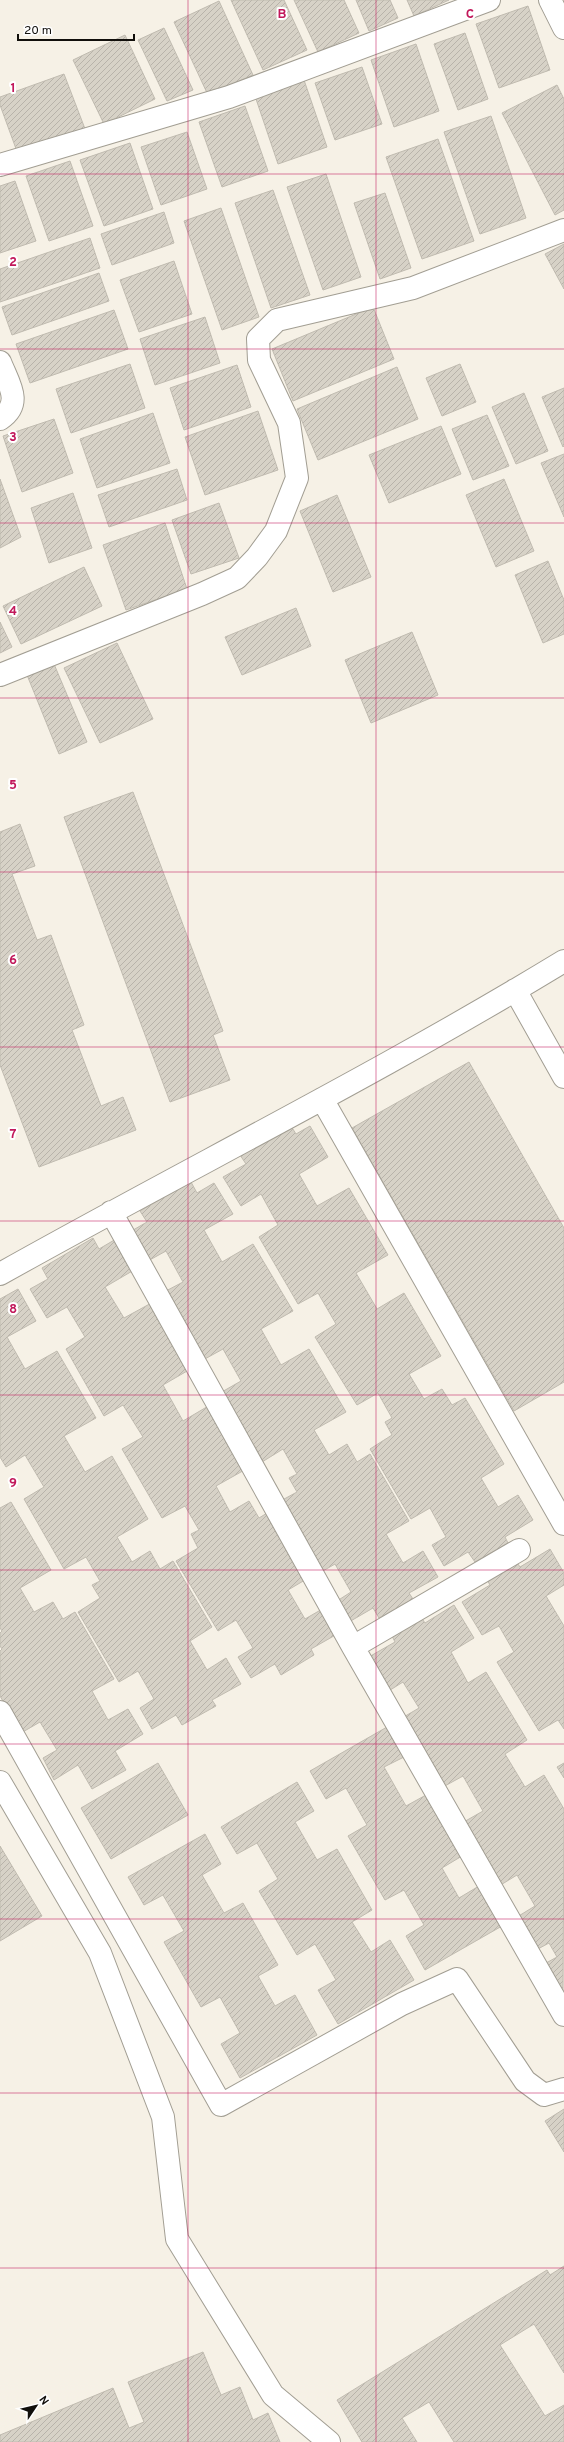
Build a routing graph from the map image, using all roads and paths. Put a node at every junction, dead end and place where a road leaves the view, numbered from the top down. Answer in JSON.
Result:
{"nodes":[{"id":1,"x":489,"y":0,"type":"edge"},
{"id":2,"x":550,"y":0,"type":"edge"},
{"id":3,"x":564,"y":28,"type":"edge"},
{"id":4,"x":0,"y":165,"type":"edge"},
{"id":5,"x":564,"y":230,"type":"edge"},
{"id":6,"x":0,"y":362,"type":"edge"},
{"id":7,"x":0,"y":419,"type":"edge"},
{"id":8,"x":0,"y":676,"type":"edge"},
{"id":9,"x":564,"y":961,"type":"edge"},
{"id":10,"x":515,"y":990,"type":"junction"},
{"id":11,"x":564,"y":1076,"type":"edge"},
{"id":12,"x":322,"y":1099,"type":"junction"},
{"id":13,"x":111,"y":1212,"type":"junction"},
{"id":14,"x":0,"y":1274,"type":"edge"},
{"id":15,"x":564,"y":1524,"type":"edge"},
{"id":16,"x":519,"y":1550,"type":"dead end"},
{"id":17,"x":353,"y":1647,"type":"junction"},
{"id":18,"x":0,"y":1712,"type":"edge"},
{"id":19,"x":0,"y":1782,"type":"edge"},
{"id":20,"x":564,"y":2015,"type":"edge"},
{"id":21,"x":564,"y":2089,"type":"edge"},
{"id":22,"x":329,"y":2442,"type":"edge"}],
"edges":[{"from":1,"to":4,"type":"street"},
{"from":2,"to":3,"type":"street"},
{"from":5,"to":8,"type":"street"},
{"from":6,"to":7,"type":"street"},
{"from":9,"to":10,"type":"street"},
{"from":10,"to":11,"type":"street"},
{"from":10,"to":12,"type":"street"},
{"from":12,"to":13,"type":"street"},
{"from":12,"to":15,"type":"street"},
{"from":13,"to":14,"type":"street"},
{"from":13,"to":17,"type":"street"},
{"from":16,"to":17,"type":"street"},
{"from":17,"to":20,"type":"street"},
{"from":18,"to":21,"type":"street"},
{"from":19,"to":22,"type":"street"}]}
